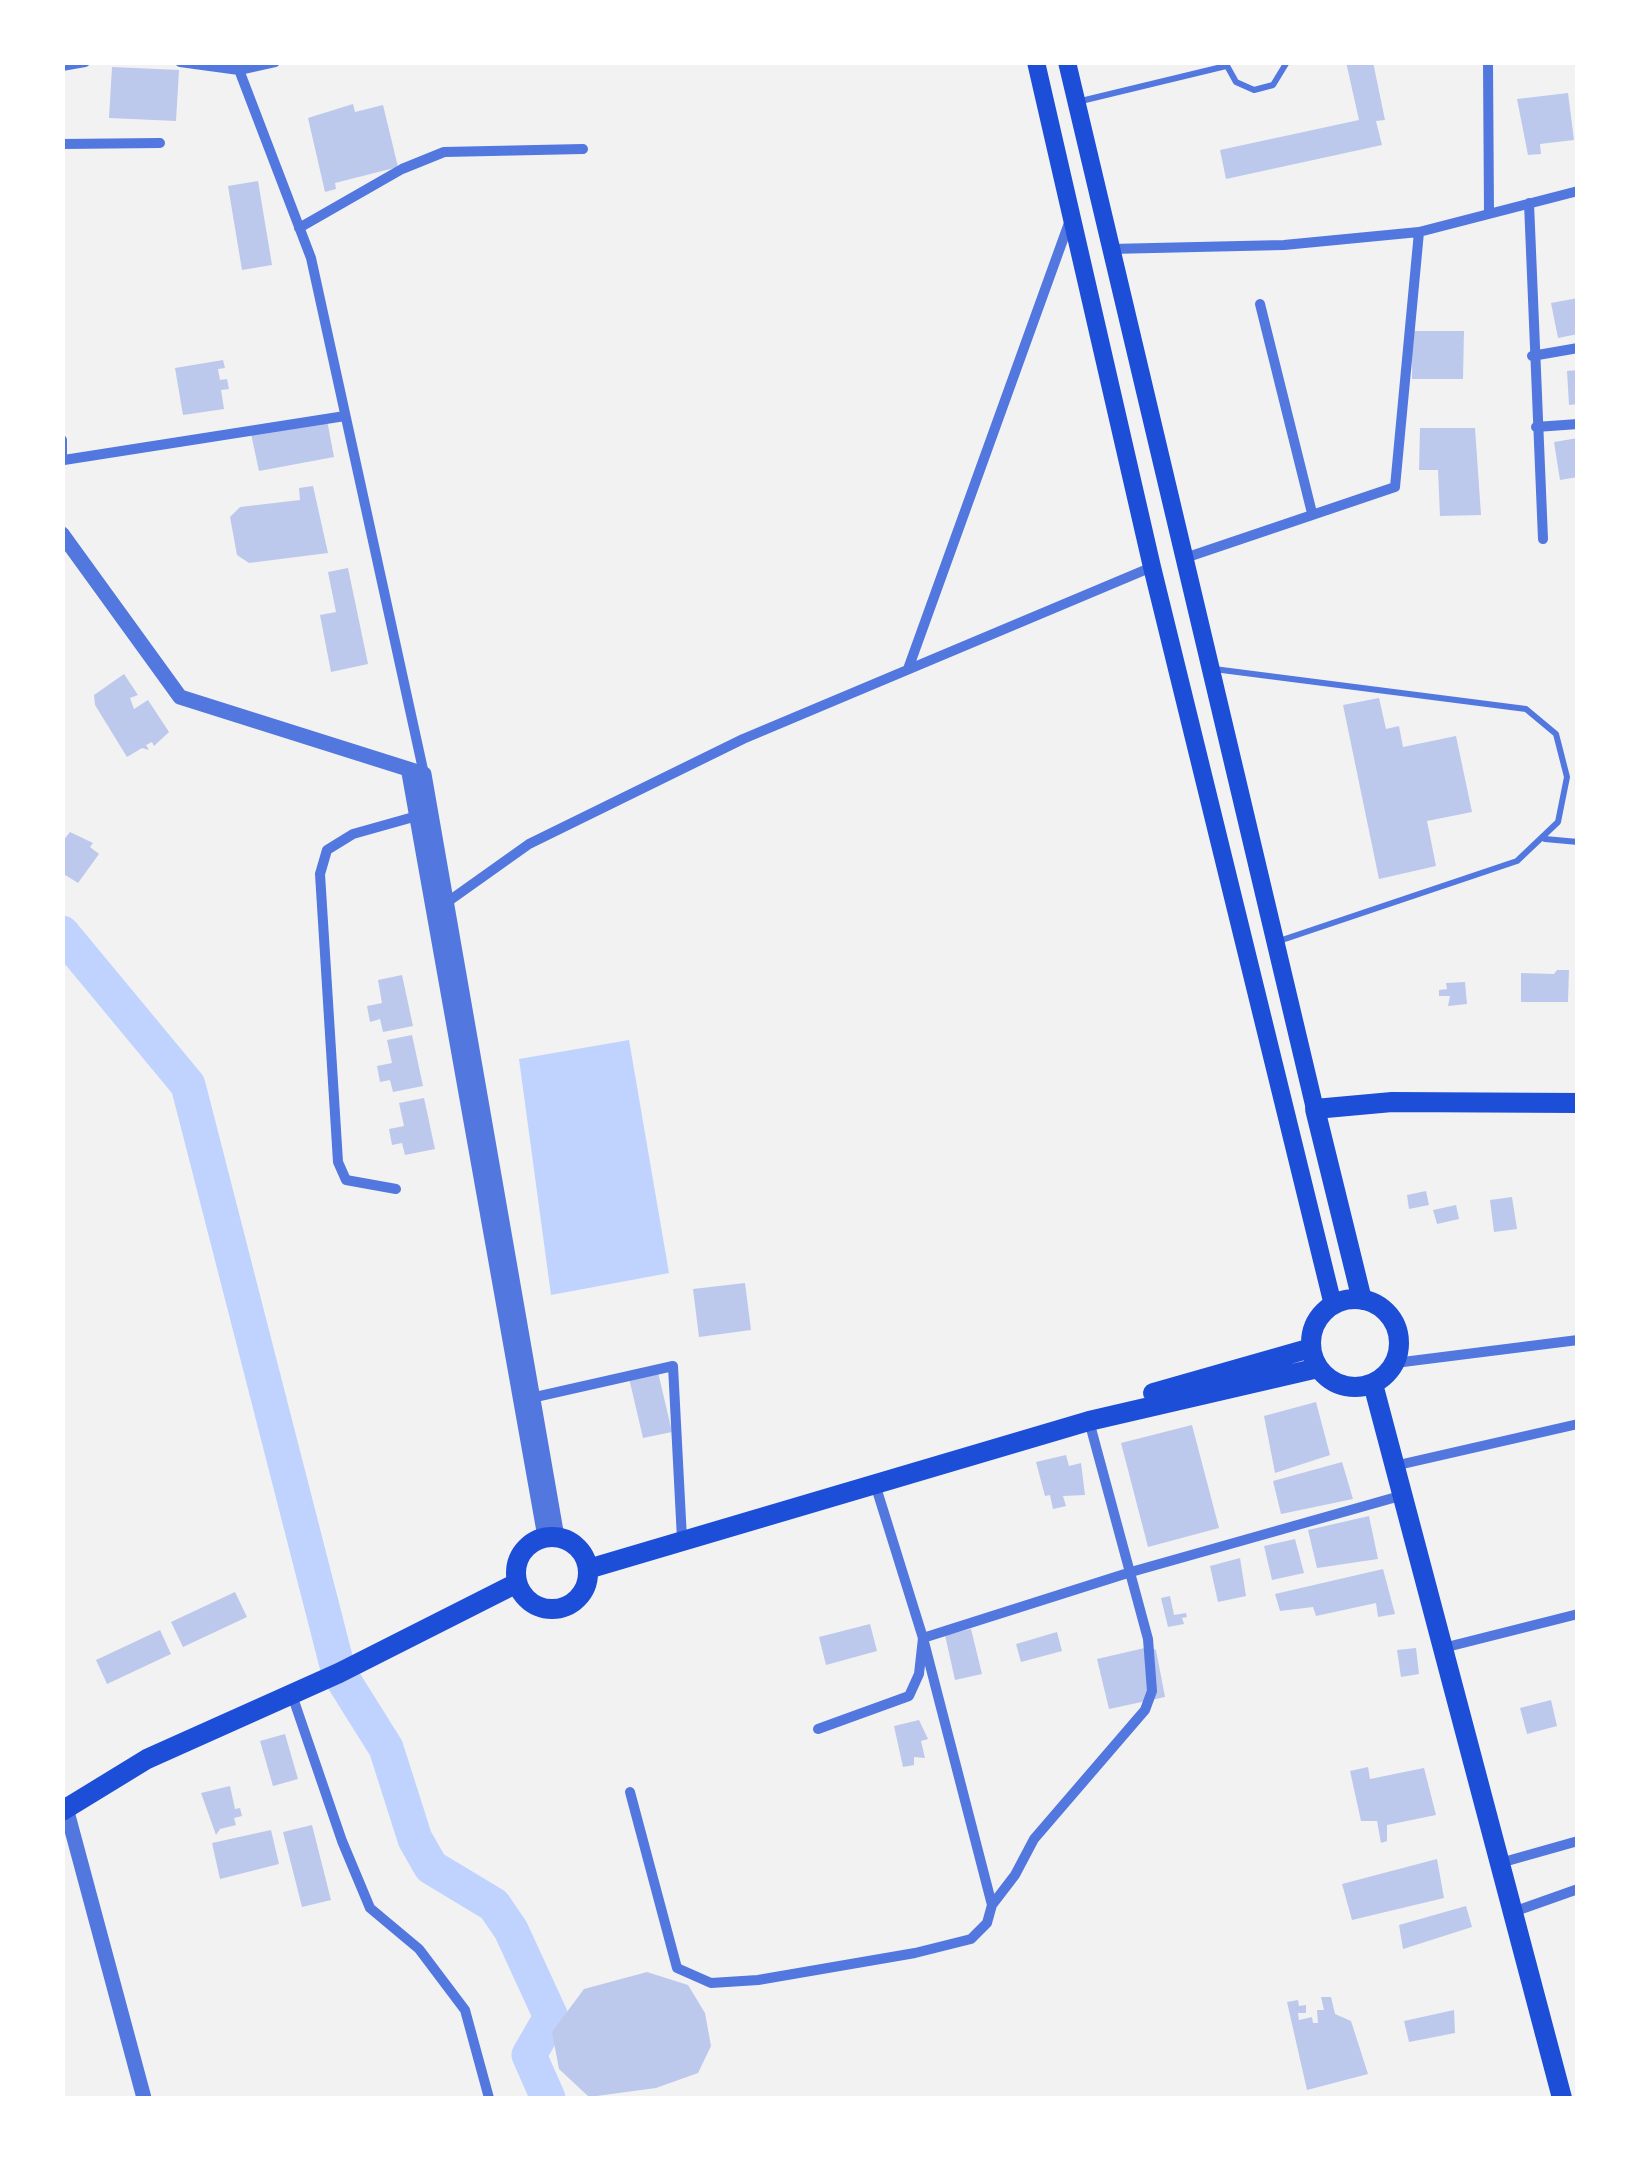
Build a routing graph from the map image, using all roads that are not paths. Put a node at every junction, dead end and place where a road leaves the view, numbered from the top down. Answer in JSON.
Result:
{"nodes":[{"id":1,"x":85,"y":62,"type":"edge"},
{"id":2,"x":180,"y":62,"type":"edge"},
{"id":3,"x":275,"y":62,"type":"edge"},
{"id":4,"x":1036,"y":62,"type":"edge"},
{"id":5,"x":1067,"y":62,"type":"edge"},
{"id":6,"x":1287,"y":62,"type":"edge"},
{"id":7,"x":1488,"y":62,"type":"edge"},
{"id":8,"x":1226,"y":64,"type":"edge"},
{"id":9,"x":62,"y":66,"type":"edge"},
{"id":10,"x":238,"y":66,"type":"edge"},
{"id":11,"x":1076,"y":102,"type":"junction"},
{"id":12,"x":160,"y":143,"type":"dead end"},
{"id":13,"x":62,"y":144,"type":"edge"},
{"id":14,"x":583,"y":148,"type":"dead end"},
{"id":15,"x":1578,"y":192,"type":"edge"},
{"id":16,"x":1528,"y":204,"type":"junction"},
{"id":17,"x":1490,"y":214,"type":"junction"},
{"id":18,"x":1071,"y":218,"type":"junction"},
{"id":19,"x":299,"y":228,"type":"junction"},
{"id":20,"x":1419,"y":232,"type":"junction"},
{"id":21,"x":1109,"y":249,"type":"junction"},
{"id":22,"x":1260,"y":304,"type":"dead end"},
{"id":23,"x":1578,"y":348,"type":"edge"},
{"id":24,"x":1532,"y":356,"type":"junction"},
{"id":25,"x":346,"y":416,"type":"junction"},
{"id":26,"x":1578,"y":424,"type":"edge"},
{"id":27,"x":1536,"y":428,"type":"junction"},
{"id":28,"x":62,"y":440,"type":"edge"},
{"id":29,"x":63,"y":460,"type":"edge"},
{"id":30,"x":1312,"y":513,"type":"junction"},
{"id":31,"x":62,"y":534,"type":"edge"},
{"id":32,"x":1542,"y":539,"type":"dead end"},
{"id":33,"x":1181,"y":560,"type":"junction"},
{"id":34,"x":1152,"y":567,"type":"junction"},
{"id":35,"x":1207,"y":668,"type":"junction"},
{"id":36,"x":908,"y":669,"type":"junction"},
{"id":37,"x":416,"y":774,"type":"junction"},
{"id":38,"x":416,"y":816,"type":"junction"},
{"id":39,"x":1543,"y":839,"type":"junction"},
{"id":40,"x":1578,"y":842,"type":"edge"},
{"id":41,"x":446,"y":904,"type":"junction"},
{"id":42,"x":1274,"y":943,"type":"junction"},
{"id":43,"x":1578,"y":1103,"type":"edge"},
{"id":44,"x":1315,"y":1108,"type":"junction"},
{"id":45,"x":396,"y":1188,"type":"dead end"},
{"id":46,"x":1362,"y":1300,"type":"junction"},
{"id":47,"x":1333,"y":1305,"type":"junction"},
{"id":48,"x":1578,"y":1340,"type":"edge"},
{"id":49,"x":1315,"y":1358,"type":"junction"},
{"id":50,"x":1394,"y":1363,"type":"junction"},
{"id":51,"x":1372,"y":1384,"type":"junction"},
{"id":52,"x":531,"y":1398,"type":"junction"},
{"id":53,"x":1088,"y":1421,"type":"junction"},
{"id":54,"x":1578,"y":1424,"type":"edge"},
{"id":55,"x":1393,"y":1467,"type":"junction"},
{"id":56,"x":874,"y":1483,"type":"junction"},
{"id":57,"x":1400,"y":1496,"type":"junction"},
{"id":58,"x":682,"y":1534,"type":"junction"},
{"id":59,"x":551,"y":1537,"type":"junction"},
{"id":60,"x":586,"y":1563,"type":"junction"},
{"id":61,"x":1131,"y":1572,"type":"junction"},
{"id":62,"x":517,"y":1583,"type":"junction"},
{"id":63,"x":1578,"y":1614,"type":"edge"},
{"id":64,"x":922,"y":1638,"type":"junction"},
{"id":65,"x":1441,"y":1648,"type":"junction"},
{"id":66,"x":292,"y":1694,"type":"junction"},
{"id":67,"x":818,"y":1729,"type":"dead end"},
{"id":68,"x":630,"y":1792,"type":"dead end"},
{"id":69,"x":64,"y":1810,"type":"edge"},
{"id":70,"x":1578,"y":1841,"type":"edge"},
{"id":71,"x":1499,"y":1863,"type":"junction"},
{"id":72,"x":1578,"y":1889,"type":"edge"},
{"id":73,"x":992,"y":1905,"type":"junction"},
{"id":74,"x":1512,"y":1912,"type":"junction"},
{"id":75,"x":1566,"y":2088,"type":"edge"},
{"id":76,"x":144,"y":2098,"type":"edge"},
{"id":77,"x":489,"y":2098,"type":"edge"}],
"edges":[{"from":1,"to":9,"type":"street"},
{"from":2,"to":10,"type":"street"},
{"from":3,"to":10,"type":"street"},
{"from":4,"to":18,"type":"main road"},
{"from":5,"to":11,"type":"main road"},
{"from":6,"to":8,"type":"lane"},
{"from":7,"to":17,"type":"street"},
{"from":8,"to":11,"type":"lane"},
{"from":10,"to":19,"type":"street"},
{"from":11,"to":21,"type":"main road"},
{"from":12,"to":13,"type":"street"},
{"from":14,"to":19,"type":"street"},
{"from":15,"to":16,"type":"street"},
{"from":16,"to":17,"type":"street"},
{"from":16,"to":24,"type":"street"},
{"from":17,"to":20,"type":"street"},
{"from":18,"to":34,"type":"main road"},
{"from":18,"to":36,"type":"street"},
{"from":19,"to":25,"type":"street"},
{"from":20,"to":21,"type":"street"},
{"from":20,"to":30,"type":"street"},
{"from":21,"to":33,"type":"main road"},
{"from":22,"to":30,"type":"street"},
{"from":23,"to":24,"type":"street"},
{"from":24,"to":27,"type":"street"},
{"from":25,"to":29,"type":"street"},
{"from":25,"to":37,"type":"street"},
{"from":26,"to":27,"type":"street"},
{"from":27,"to":32,"type":"street"},
{"from":28,"to":29,"type":"street"},
{"from":30,"to":33,"type":"street"},
{"from":31,"to":37,"type":"street"},
{"from":33,"to":35,"type":"main road"},
{"from":34,"to":36,"type":"street"},
{"from":34,"to":47,"type":"main road"},
{"from":35,"to":39,"type":"lane"},
{"from":35,"to":42,"type":"main road"},
{"from":36,"to":41,"type":"street"},
{"from":37,"to":38,"type":"street"},
{"from":37,"to":41,"type":"street"},
{"from":38,"to":45,"type":"street"},
{"from":38,"to":59,"type":"street"},
{"from":39,"to":40,"type":"lane"},
{"from":39,"to":42,"type":"lane"},
{"from":41,"to":52,"type":"street"},
{"from":42,"to":44,"type":"main road"},
{"from":43,"to":44,"type":"main road"},
{"from":44,"to":46,"type":"main road"},
{"from":46,"to":47,"type":"main road"},
{"from":46,"to":50,"type":"main road"},
{"from":47,"to":49,"type":"main road"},
{"from":48,"to":50,"type":"street"},
{"from":49,"to":51,"type":"main road"},
{"from":49,"to":53,"type":"main road"},
{"from":49,"to":58,"type":"main road"},
{"from":50,"to":51,"type":"main road"},
{"from":51,"to":55,"type":"main road"},
{"from":52,"to":58,"type":"street"},
{"from":52,"to":59,"type":"street"},
{"from":53,"to":56,"type":"main road"},
{"from":53,"to":61,"type":"street"},
{"from":54,"to":55,"type":"street"},
{"from":55,"to":57,"type":"main road"},
{"from":56,"to":58,"type":"main road"},
{"from":56,"to":64,"type":"street"},
{"from":57,"to":61,"type":"street"},
{"from":57,"to":65,"type":"main road"},
{"from":58,"to":60,"type":"main road"},
{"from":59,"to":60,"type":"main road"},
{"from":59,"to":62,"type":"main road"},
{"from":60,"to":62,"type":"main road"},
{"from":61,"to":64,"type":"street"},
{"from":61,"to":73,"type":"street"},
{"from":62,"to":66,"type":"main road"},
{"from":63,"to":65,"type":"street"},
{"from":64,"to":67,"type":"street"},
{"from":64,"to":73,"type":"street"},
{"from":65,"to":71,"type":"main road"},
{"from":66,"to":69,"type":"main road"},
{"from":66,"to":77,"type":"street"},
{"from":68,"to":73,"type":"street"},
{"from":69,"to":76,"type":"street"},
{"from":70,"to":71,"type":"street"},
{"from":71,"to":74,"type":"main road"},
{"from":72,"to":74,"type":"street"},
{"from":74,"to":75,"type":"main road"}]}
